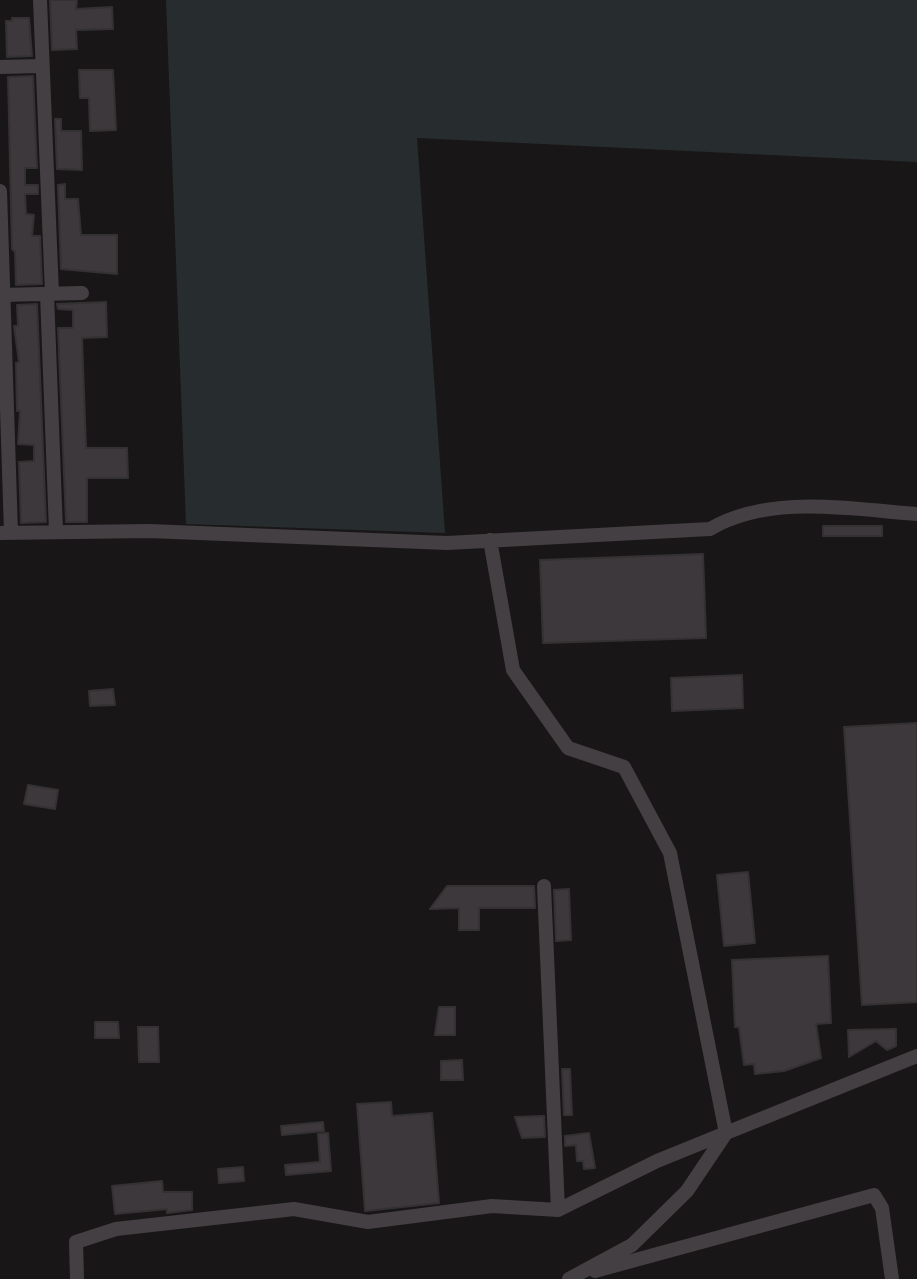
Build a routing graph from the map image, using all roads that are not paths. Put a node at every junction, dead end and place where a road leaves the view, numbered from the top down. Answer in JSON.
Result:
{"nodes":[{"id":1,"x":40,"y":0,"type":"edge"},
{"id":2,"x":40,"y":66,"type":"junction"},
{"id":3,"x":0,"y":67,"type":"edge"},
{"id":4,"x":0,"y":191,"type":"edge"},
{"id":5,"x":82,"y":293,"type":"dead end"},
{"id":6,"x":50,"y":294,"type":"junction"},
{"id":7,"x":1,"y":295,"type":"edge"},
{"id":8,"x":917,"y":514,"type":"edge"},
{"id":9,"x":56,"y":532,"type":"junction"},
{"id":10,"x":5,"y":533,"type":"edge"},
{"id":11,"x":490,"y":540,"type":"junction"},
{"id":12,"x":544,"y":886,"type":"dead end"},
{"id":13,"x":917,"y":1056,"type":"edge"},
{"id":14,"x":726,"y":1133,"type":"junction"},
{"id":15,"x":558,"y":1210,"type":"junction"},
{"id":16,"x":570,"y":1278,"type":"edge"},
{"id":17,"x":77,"y":1279,"type":"edge"},
{"id":18,"x":892,"y":1279,"type":"edge"}],
"edges":[{"from":1,"to":2,"type":"street"},
{"from":2,"to":3,"type":"street"},
{"from":2,"to":6,"type":"street"},
{"from":4,"to":7,"type":"street"},
{"from":5,"to":6,"type":"street"},
{"from":6,"to":7,"type":"street"},
{"from":6,"to":9,"type":"street"},
{"from":7,"to":10,"type":"street"},
{"from":8,"to":11,"type":"street"},
{"from":9,"to":10,"type":"street"},
{"from":9,"to":11,"type":"street"},
{"from":11,"to":14,"type":"street"},
{"from":12,"to":15,"type":"street"},
{"from":13,"to":14,"type":"street"},
{"from":14,"to":15,"type":"street"},
{"from":14,"to":16,"type":"street"},
{"from":15,"to":17,"type":"street"},
{"from":16,"to":18,"type":"street"}]}
